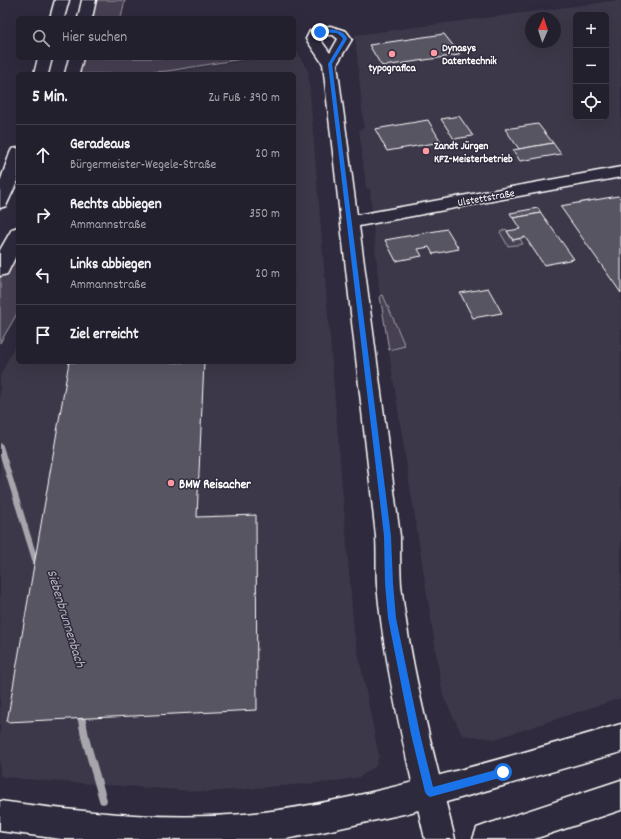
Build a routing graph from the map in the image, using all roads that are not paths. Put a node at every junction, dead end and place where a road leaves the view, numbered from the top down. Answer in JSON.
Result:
{"nodes":[{"id":1,"x":62,"y":0,"type":"edge"},
{"id":2,"x":89,"y":0,"type":"edge"},
{"id":3,"x":58,"y":16,"type":"edge"},
{"id":4,"x":85,"y":16,"type":"edge"},
{"id":5,"x":44,"y":60,"type":"edge"},
{"id":6,"x":76,"y":60,"type":"edge"},
{"id":7,"x":330,"y":64,"type":"dead end"},
{"id":8,"x":42,"y":72,"type":"edge"},
{"id":9,"x":72,"y":72,"type":"edge"},
{"id":10,"x":16,"y":160,"type":"edge"},
{"id":11,"x":621,"y":172,"type":"edge"},
{"id":12,"x":0,"y":202,"type":"edge"},
{"id":13,"x":350,"y":222,"type":"junction"},
{"id":14,"x":16,"y":237,"type":"edge"},
{"id":15,"x":0,"y":269,"type":"edge"},
{"id":16,"x":621,"y":738,"type":"edge"},
{"id":17,"x":430,"y":792,"type":"junction"},
{"id":18,"x":621,"y":795,"type":"edge"},
{"id":19,"x":0,"y":816,"type":"edge"},
{"id":20,"x":440,"y":839,"type":"edge"},
{"id":21,"x":488,"y":839,"type":"edge"}],
"edges":[{"from":1,"to":3,"type":"main road"},
{"from":2,"to":4,"type":"main road"},
{"from":5,"to":8,"type":"main road"},
{"from":6,"to":9,"type":"main road"},
{"from":7,"to":13,"type":"street"},
{"from":10,"to":12,"type":"main road"},
{"from":11,"to":13,"type":"street","name":"Ulstettstraße"},
{"from":13,"to":17,"type":"street"},
{"from":14,"to":15,"type":"main road"},
{"from":16,"to":17,"type":"main road"},
{"from":17,"to":19,"type":"main road"},
{"from":17,"to":20,"type":"street"},
{"from":18,"to":21,"type":"main road"}]}
